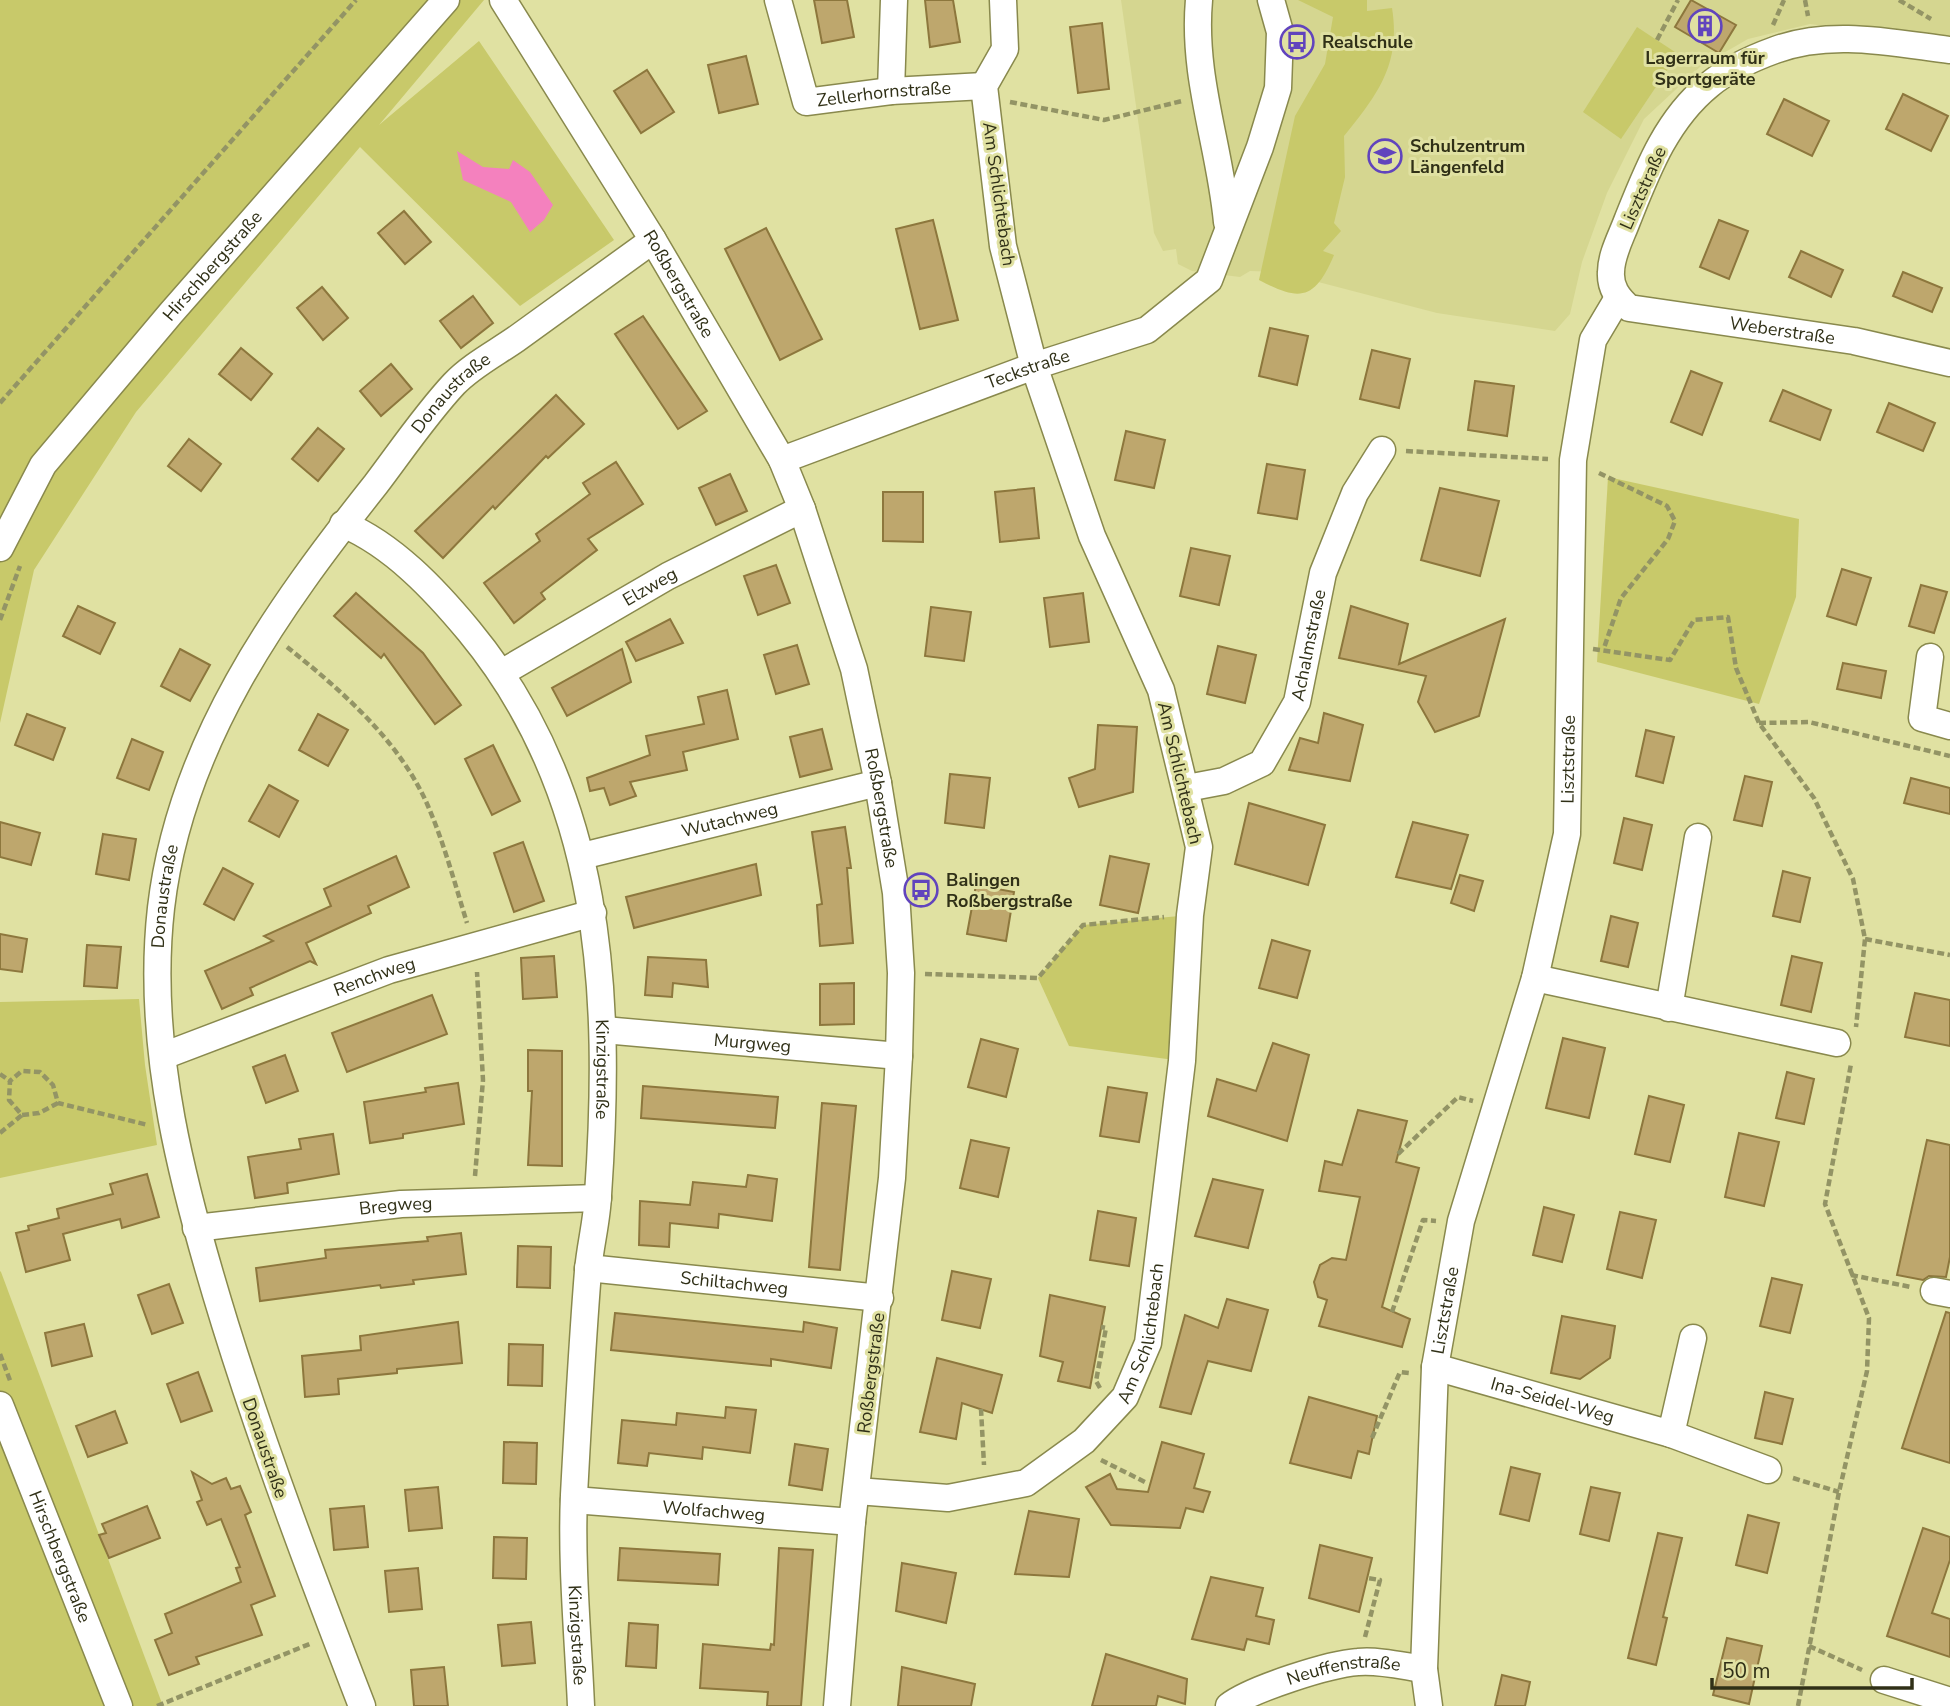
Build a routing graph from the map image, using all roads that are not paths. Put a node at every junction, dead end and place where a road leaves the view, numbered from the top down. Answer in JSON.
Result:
{"nodes":[{"id":1,"x":446,"y":0,"type":"edge"},
{"id":2,"x":503,"y":0,"type":"edge"},
{"id":3,"x":778,"y":0,"type":"edge"},
{"id":4,"x":894,"y":0,"type":"edge"},
{"id":5,"x":1003,"y":0,"type":"edge"},
{"id":6,"x":1199,"y":0,"type":"edge"},
{"id":7,"x":1271,"y":0,"type":"edge"},
{"id":8,"x":1950,"y":50,"type":"edge"},
{"id":9,"x":984,"y":86,"type":"junction"},
{"id":10,"x":891,"y":91,"type":"junction"},
{"id":11,"x":1228,"y":227,"type":"junction"},
{"id":12,"x":653,"y":240,"type":"junction"},
{"id":13,"x":1618,"y":298,"type":"junction"},
{"id":14,"x":1950,"y":363,"type":"edge"},
{"id":15,"x":1034,"y":366,"type":"junction"},
{"id":16,"x":1382,"y":450,"type":"road end"},
{"id":17,"x":782,"y":460,"type":"junction"},
{"id":18,"x":802,"y":509,"type":"junction"},
{"id":19,"x":343,"y":524,"type":"junction"},
{"id":20,"x":0,"y":548,"type":"edge"},
{"id":21,"x":1930,"y":657,"type":"dead end"},
{"id":22,"x":503,"y":672,"type":"junction"},
{"id":23,"x":1950,"y":726,"type":"edge"},
{"id":24,"x":878,"y":783,"type":"junction"},
{"id":25,"x":1187,"y":788,"type":"junction"},
{"id":26,"x":1698,"y":837,"type":"dead end"},
{"id":27,"x":582,"y":856,"type":"junction"},
{"id":28,"x":593,"y":913,"type":"junction"},
{"id":29,"x":1535,"y":978,"type":"junction"},
{"id":30,"x":1669,"y":1008,"type":"junction"},
{"id":31,"x":604,"y":1030,"type":"junction"},
{"id":32,"x":1848,"y":1045,"type":"road end"},
{"id":33,"x":163,"y":1056,"type":"junction"},
{"id":34,"x":899,"y":1056,"type":"junction"},
{"id":35,"x":598,"y":1198,"type":"junction"},
{"id":36,"x":196,"y":1228,"type":"junction"},
{"id":37,"x":588,"y":1268,"type":"junction"},
{"id":38,"x":880,"y":1298,"type":"junction"},
{"id":39,"x":1693,"y":1338,"type":"dead end"},
{"id":40,"x":1435,"y":1371,"type":"junction"},
{"id":41,"x":0,"y":1405,"type":"edge"},
{"id":42,"x":1671,"y":1434,"type":"junction"},
{"id":43,"x":1768,"y":1470,"type":"road end"},
{"id":44,"x":857,"y":1492,"type":"junction"},
{"id":45,"x":574,"y":1500,"type":"junction"},
{"id":46,"x":852,"y":1522,"type":"junction"},
{"id":47,"x":1424,"y":1669,"type":"junction"},
{"id":48,"x":1884,"y":1680,"type":"road end"},
{"id":49,"x":1950,"y":1701,"type":"edge"},
{"id":50,"x":119,"y":1706,"type":"edge"},
{"id":51,"x":362,"y":1706,"type":"edge"},
{"id":52,"x":580,"y":1706,"type":"edge"},
{"id":53,"x":837,"y":1706,"type":"edge"},
{"id":54,"x":1229,"y":1706,"type":"edge"},
{"id":55,"x":1429,"y":1706,"type":"edge"}],
"edges":[{"from":1,"to":20,"type":"street","name":"Hirschbergstraße"},
{"from":2,"to":12,"type":"street","name":"Roßbergstraße"},
{"from":3,"to":10,"type":"street","name":"Zellerhornstraße"},
{"from":4,"to":10,"type":"street"},
{"from":5,"to":9,"type":"street"},
{"from":6,"to":11,"type":"street","name":"Teckstraße"},
{"from":7,"to":11,"type":"street","name":"Teckstraße"},
{"from":8,"to":13,"type":"street","name":"Lisztstraße"},
{"from":9,"to":10,"type":"street","name":"Zellerhornstraße"},
{"from":9,"to":15,"type":"street","name":"Am Schlichtebach"},
{"from":11,"to":15,"type":"street","name":"Teckstraße"},
{"from":12,"to":17,"type":"street","name":"Roßbergstraße"},
{"from":12,"to":19,"type":"street","name":"Donaustraße"},
{"from":13,"to":14,"type":"street","name":"Weberstraße"},
{"from":13,"to":29,"type":"street","name":"Lisztstraße"},
{"from":15,"to":17,"type":"street","name":"Teckstraße"},
{"from":15,"to":25,"type":"street","name":"Am Schlichtebach"},
{"from":16,"to":25,"type":"street","name":"Achalmstraße"},
{"from":17,"to":18,"type":"street","name":"Roßbergstraße"},
{"from":18,"to":22,"type":"street","name":"Elzweg"},
{"from":18,"to":24,"type":"street","name":"Roßbergstraße"},
{"from":19,"to":22,"type":"street","name":"Kinzigstraße"},
{"from":19,"to":33,"type":"street","name":"Donaustraße"},
{"from":21,"to":23,"type":"street"},
{"from":22,"to":27,"type":"street","name":"Kinzigstraße"},
{"from":24,"to":27,"type":"street","name":"Wutachweg"},
{"from":24,"to":34,"type":"street","name":"Roßbergstraße"},
{"from":25,"to":44,"type":"street","name":"Am Schlichtebach"},
{"from":26,"to":30,"type":"street"},
{"from":27,"to":28,"type":"street","name":"Kinzigstraße"},
{"from":28,"to":31,"type":"street","name":"Kinzigstraße"},
{"from":28,"to":33,"type":"street","name":"Renchweg"},
{"from":29,"to":30,"type":"street"},
{"from":29,"to":40,"type":"street","name":"Lisztstraße"},
{"from":30,"to":32,"type":"street"},
{"from":31,"to":34,"type":"street","name":"Murgweg"},
{"from":31,"to":35,"type":"street","name":"Kinzigstraße"},
{"from":33,"to":36,"type":"street","name":"Donaustraße"},
{"from":34,"to":38,"type":"street","name":"Roßbergstraße"},
{"from":35,"to":36,"type":"street","name":"Bregweg"},
{"from":35,"to":37,"type":"street","name":"Kinzigstraße"},
{"from":36,"to":51,"type":"street","name":"Donaustraße"},
{"from":37,"to":38,"type":"street","name":"Schiltachweg"},
{"from":37,"to":45,"type":"street","name":"Kinzigstraße"},
{"from":38,"to":44,"type":"street","name":"Roßbergstraße"},
{"from":39,"to":42,"type":"street"},
{"from":40,"to":42,"type":"street","name":"Ina-Seidel-Weg"},
{"from":40,"to":47,"type":"street","name":"Lisztstraße"},
{"from":41,"to":50,"type":"street","name":"Hirschbergstraße"},
{"from":42,"to":43,"type":"street","name":"Ina-Seidel-Weg"},
{"from":44,"to":46,"type":"street","name":"Roßbergstraße"},
{"from":45,"to":46,"type":"street","name":"Wolfachweg"},
{"from":45,"to":52,"type":"street","name":"Kinzigstraße"},
{"from":46,"to":53,"type":"street","name":"Roßbergstraße"},
{"from":47,"to":54,"type":"street","name":"Neuffenstraße"},
{"from":47,"to":55,"type":"street","name":"Lisztstraße"},
{"from":48,"to":49,"type":"street"}]}
